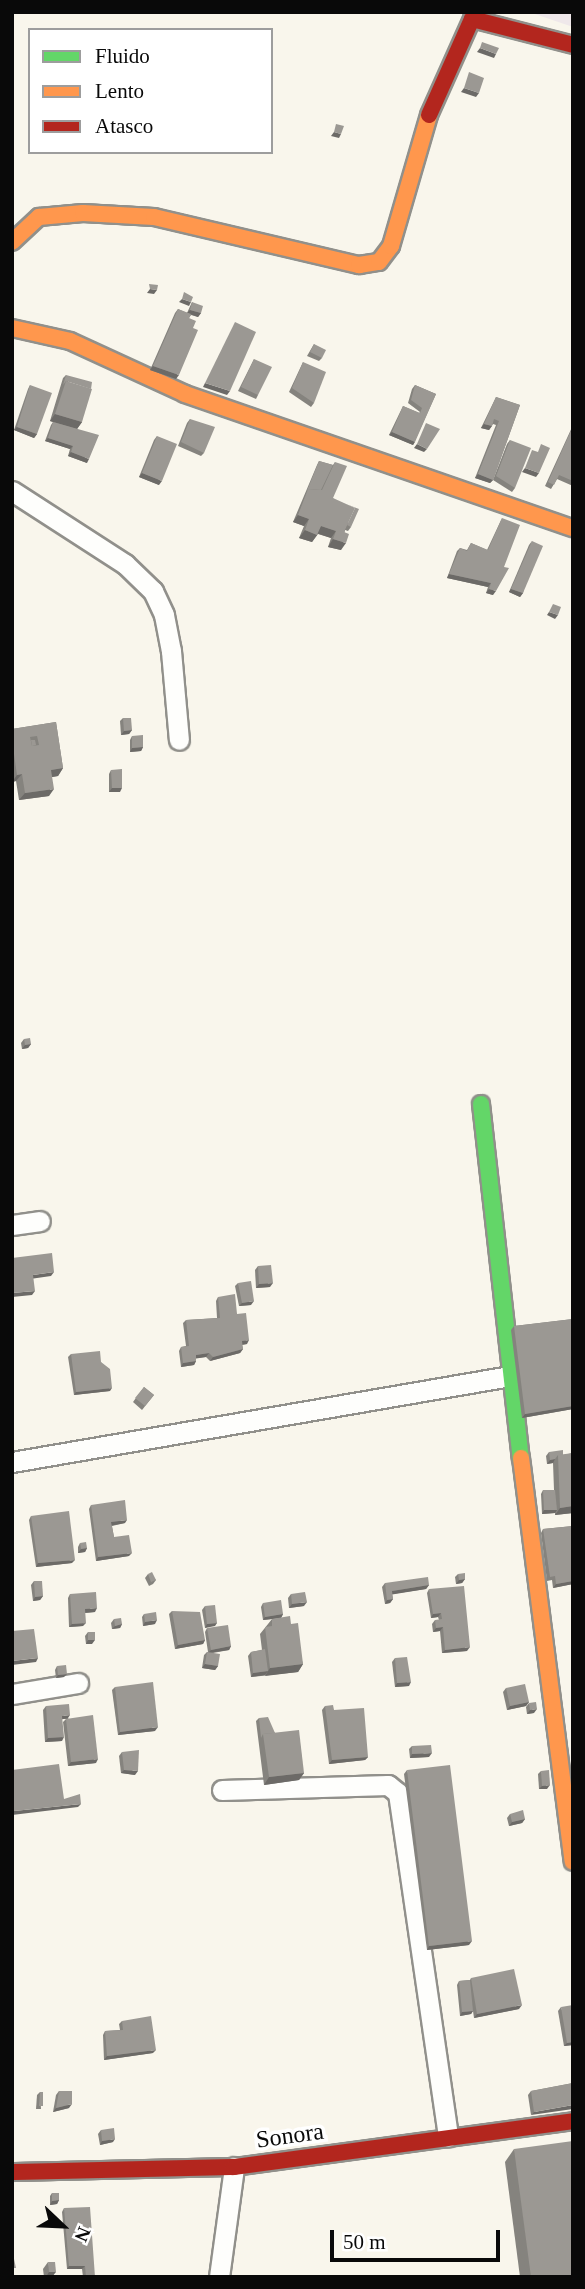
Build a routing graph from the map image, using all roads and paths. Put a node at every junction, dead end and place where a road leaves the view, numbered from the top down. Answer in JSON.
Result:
{"nodes":[{"id":1,"x":573,"y":45,"type":"edge"},
{"id":2,"x":12,"y":242,"type":"edge"},
{"id":3,"x":12,"y":328,"type":"edge"},
{"id":4,"x":12,"y":491,"type":"edge"},
{"id":5,"x":573,"y":528,"type":"edge"},
{"id":6,"x":179,"y":740,"type":"dead end"},
{"id":7,"x":481,"y":1104,"type":"dead end"},
{"id":8,"x":40,"y":1221,"type":"dead end"},
{"id":9,"x":12,"y":1225,"type":"edge"},
{"id":10,"x":510,"y":1376,"type":"junction"},
{"id":11,"x":12,"y":1462,"type":"edge"},
{"id":12,"x":78,"y":1683,"type":"dead end"},
{"id":13,"x":12,"y":1694,"type":"edge"},
{"id":14,"x":222,"y":1790,"type":"dead end"},
{"id":15,"x":573,"y":1862,"type":"edge"},
{"id":16,"x":573,"y":2121,"type":"edge"},
{"id":17,"x":448,"y":2136,"type":"junction"},
{"id":18,"x":234,"y":2167,"type":"junction"},
{"id":19,"x":12,"y":2172,"type":"edge"},
{"id":20,"x":219,"y":2277,"type":"edge"}],
"edges":[{"from":1,"to":2,"type":"street"},
{"from":3,"to":5,"type":"street"},
{"from":4,"to":6,"type":"street"},
{"from":7,"to":10,"type":"street"},
{"from":8,"to":9,"type":"street"},
{"from":10,"to":11,"type":"street"},
{"from":10,"to":15,"type":"street"},
{"from":12,"to":13,"type":"street"},
{"from":14,"to":17,"type":"street"},
{"from":16,"to":17,"type":"street","name":"Sonora"},
{"from":17,"to":18,"type":"street","name":"Sonora"},
{"from":18,"to":19,"type":"street","name":"Sonora"},
{"from":18,"to":20,"type":"street"}]}
